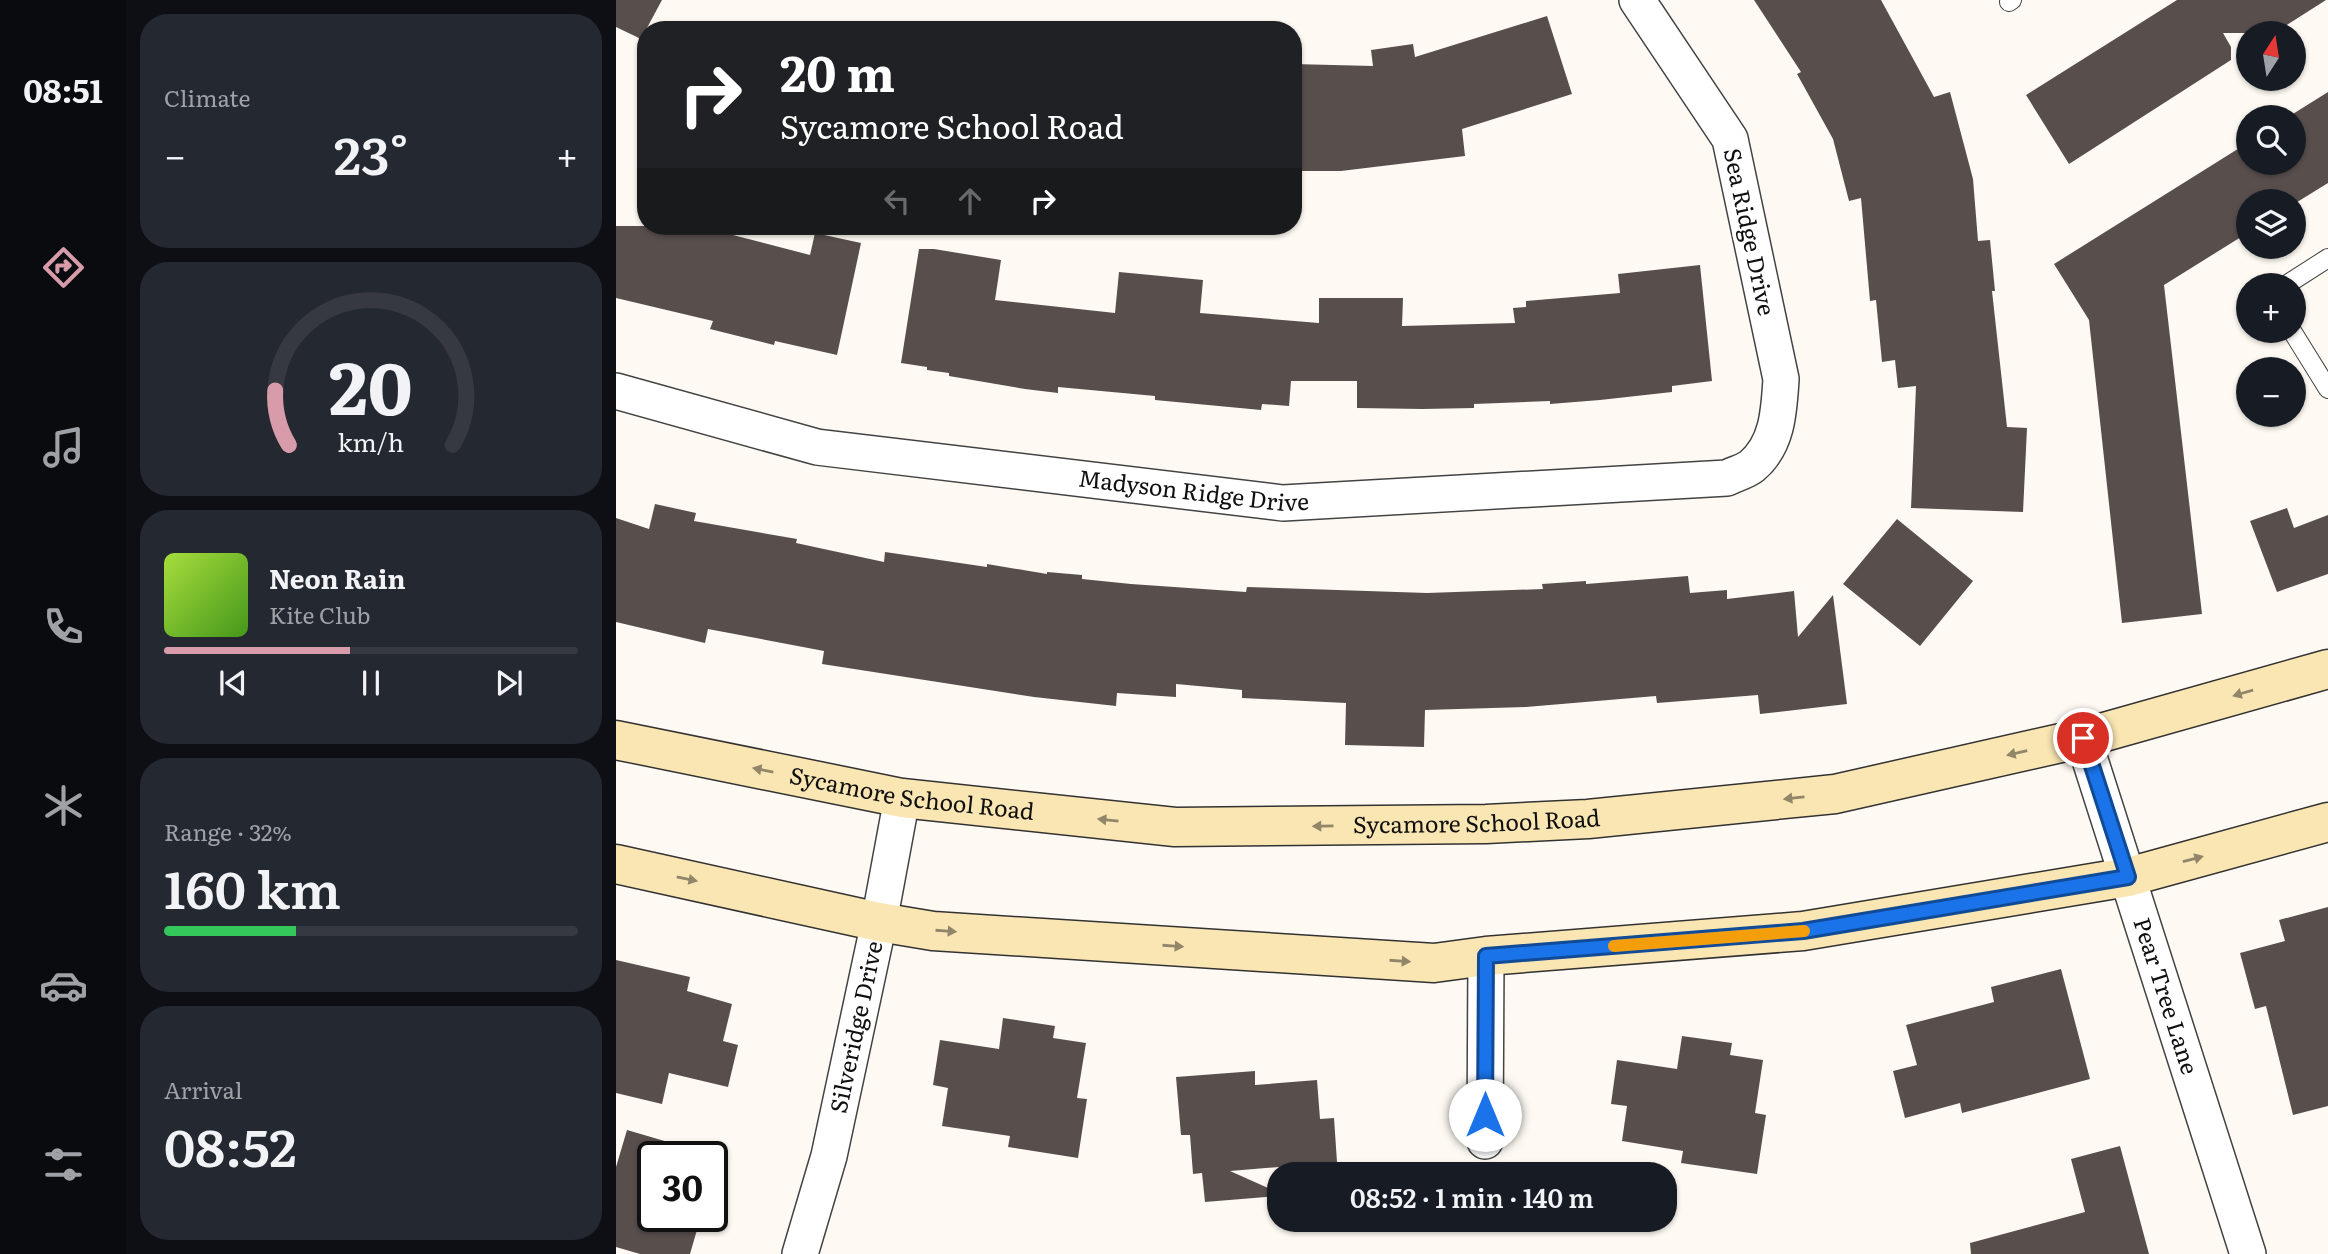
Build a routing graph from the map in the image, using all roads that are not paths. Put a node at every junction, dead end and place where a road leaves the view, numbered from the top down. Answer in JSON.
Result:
{"nodes":[{"id":1,"x":1637,"y":0,"type":"edge"},
{"id":2,"x":2328,"y":258,"type":"edge"},
{"id":3,"x":2305,"y":273,"type":"edge"},
{"id":4,"x":2299,"y":343,"type":"edge"},
{"id":5,"x":2328,"y":389,"type":"edge"},
{"id":6,"x":616,"y":391,"type":"edge"},
{"id":7,"x":1768,"y":447,"type":"joint"},
{"id":8,"x":2328,"y":670,"type":"edge"},
{"id":9,"x":2083,"y":738,"type":"junction"},
{"id":10,"x":616,"y":740,"type":"edge"},
{"id":11,"x":902,"y":798,"type":"junction"},
{"id":12,"x":2328,"y":822,"type":"edge"},
{"id":13,"x":616,"y":864,"type":"edge"},
{"id":14,"x":2128,"y":877,"type":"junction"},
{"id":15,"x":879,"y":922,"type":"junction"},
{"id":16,"x":1486,"y":956,"type":"junction"},
{"id":17,"x":1485,"y":1141,"type":"dead end"},
{"id":18,"x":800,"y":1254,"type":"edge"},
{"id":19,"x":2248,"y":1254,"type":"edge"}],
"edges":[{"from":1,"to":7,"type":"street","name":"Sea Ridge Drive"},
{"from":2,"to":3,"type":"lane"},
{"from":4,"to":5,"type":"lane"},
{"from":6,"to":7,"type":"street","name":"Madyson Ridge Drive"},
{"from":8,"to":9,"type":"main road","name":"Sycamore School Road","one_way":true},
{"from":9,"to":11,"type":"main road","name":"Sycamore School Road","one_way":true},
{"from":9,"to":14,"type":"street","name":"Pear Tree Lane"},
{"from":11,"to":10,"type":"main road","name":"Sycamore School Road","one_way":true},
{"from":11,"to":15,"type":"street","name":"Silveridge Drive"},
{"from":14,"to":12,"type":"main road","one_way":true},
{"from":13,"to":15,"type":"main road","one_way":true},
{"from":14,"to":16,"type":"main road"},
{"from":14,"to":19,"type":"street","name":"Pear Tree Lane"},
{"from":15,"to":16,"type":"main road","one_way":true},
{"from":15,"to":18,"type":"street","name":"Silveridge Drive"},
{"from":16,"to":17,"type":"street"}]}
